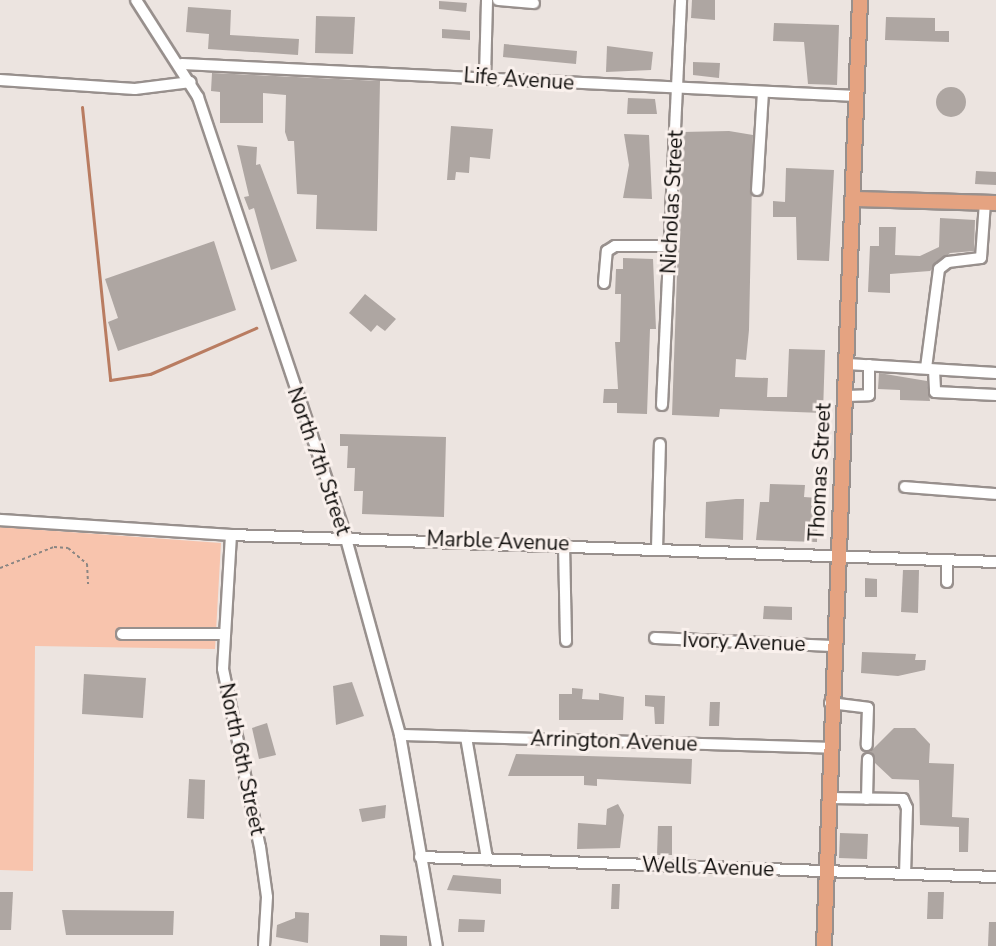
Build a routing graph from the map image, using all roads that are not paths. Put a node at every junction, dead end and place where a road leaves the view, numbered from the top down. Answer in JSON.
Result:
{"nodes":[{"id":1,"x":136,"y":0,"type":"edge"},
{"id":2,"x":488,"y":0,"type":"edge"},
{"id":3,"x":498,"y":0,"type":"edge"},
{"id":4,"x":681,"y":0,"type":"edge"},
{"id":5,"x":860,"y":0,"type":"edge"},
{"id":6,"x":534,"y":3,"type":"dead end"},
{"id":7,"x":182,"y":64,"type":"junction"},
{"id":8,"x":485,"y":77,"type":"junction"},
{"id":9,"x":0,"y":80,"type":"edge"},
{"id":10,"x":191,"y":82,"type":"junction"},
{"id":11,"x":678,"y":89,"type":"junction"},
{"id":12,"x":763,"y":92,"type":"junction"},
{"id":13,"x":856,"y":96,"type":"junction"},
{"id":14,"x":757,"y":190,"type":"dead end"},
{"id":15,"x":854,"y":199,"type":"junction"},
{"id":16,"x":991,"y":203,"type":"edge"},
{"id":17,"x":670,"y":246,"type":"junction"},
{"id":18,"x":604,"y":283,"type":"dead end"},
{"id":19,"x":847,"y":364,"type":"junction"},
{"id":20,"x":869,"y":365,"type":"junction"},
{"id":21,"x":930,"y":369,"type":"junction"},
{"id":22,"x":996,"y":373,"type":"edge"},
{"id":23,"x":996,"y":395,"type":"edge"},
{"id":24,"x":846,"y":396,"type":"junction"},
{"id":25,"x":662,"y":405,"type":"dead end"},
{"id":26,"x":660,"y":444,"type":"dead end"},
{"id":27,"x":905,"y":488,"type":"dead end"},
{"id":28,"x":996,"y":494,"type":"edge"},
{"id":29,"x":0,"y":520,"type":"edge"},
{"id":30,"x":231,"y":535,"type":"junction"},
{"id":31,"x":345,"y":535,"type":"junction"},
{"id":32,"x":564,"y":544,"type":"junction"},
{"id":33,"x":657,"y":549,"type":"junction"},
{"id":34,"x":836,"y":555,"type":"junction"},
{"id":35,"x":947,"y":560,"type":"junction"},
{"id":36,"x":996,"y":562,"type":"edge"},
{"id":37,"x":946,"y":582,"type":"dead end"},
{"id":38,"x":122,"y":634,"type":"dead end"},
{"id":39,"x":224,"y":634,"type":"junction"},
{"id":40,"x":656,"y":638,"type":"dead end"},
{"id":41,"x":566,"y":642,"type":"dead end"},
{"id":42,"x":833,"y":646,"type":"junction"},
{"id":43,"x":830,"y":703,"type":"junction"},
{"id":44,"x":400,"y":735,"type":"junction"},
{"id":45,"x":466,"y":737,"type":"junction"},
{"id":46,"x":867,"y":745,"type":"dead end"},
{"id":47,"x":829,"y":748,"type":"junction"},
{"id":48,"x":868,"y":759,"type":"dead end"},
{"id":49,"x":828,"y":798,"type":"junction"},
{"id":50,"x":867,"y":799,"type":"junction"},
{"id":51,"x":420,"y":857,"type":"junction"},
{"id":52,"x":488,"y":859,"type":"junction"},
{"id":53,"x":826,"y":871,"type":"junction"},
{"id":54,"x":905,"y":874,"type":"junction"},
{"id":55,"x":996,"y":877,"type":"edge"},
{"id":56,"x":264,"y":946,"type":"edge"},
{"id":57,"x":437,"y":946,"type":"edge"},
{"id":58,"x":824,"y":946,"type":"edge"}],
"edges":[{"from":1,"to":7,"type":"street","name":"North 7th Street"},
{"from":2,"to":8,"type":"street"},
{"from":3,"to":6,"type":"street"},
{"from":4,"to":11,"type":"street","name":"Nicholas Street"},
{"from":5,"to":13,"type":"main road","name":"Thomas Street"},
{"from":7,"to":8,"type":"street","name":"Life Avenue"},
{"from":7,"to":10,"type":"street","name":"North 7th Street"},
{"from":8,"to":11,"type":"street","name":"Life Avenue"},
{"from":9,"to":10,"type":"street"},
{"from":10,"to":31,"type":"street","name":"North 7th Street"},
{"from":11,"to":12,"type":"street","name":"Life Avenue"},
{"from":11,"to":17,"type":"street","name":"Nicholas Street"},
{"from":12,"to":13,"type":"street","name":"Life Avenue"},
{"from":12,"to":14,"type":"street"},
{"from":13,"to":15,"type":"main road","name":"Thomas Street"},
{"from":15,"to":16,"type":"main road"},
{"from":15,"to":19,"type":"main road","name":"Thomas Street"},
{"from":16,"to":21,"type":"street"},
{"from":17,"to":18,"type":"street"},
{"from":17,"to":25,"type":"street","name":"Nicholas Street"},
{"from":19,"to":20,"type":"street"},
{"from":19,"to":24,"type":"main road","name":"Thomas Street"},
{"from":20,"to":21,"type":"street"},
{"from":20,"to":24,"type":"street"},
{"from":21,"to":22,"type":"street"},
{"from":21,"to":23,"type":"street"},
{"from":24,"to":34,"type":"main road","name":"Thomas Street"},
{"from":26,"to":33,"type":"street"},
{"from":27,"to":28,"type":"street"},
{"from":29,"to":30,"type":"street","name":"Marble Avenue"},
{"from":30,"to":31,"type":"street","name":"Marble Avenue"},
{"from":30,"to":39,"type":"street","name":"North 6th Street"},
{"from":31,"to":32,"type":"street","name":"Marble Avenue"},
{"from":31,"to":44,"type":"street","name":"North 7th Street"},
{"from":32,"to":33,"type":"street","name":"Marble Avenue"},
{"from":32,"to":41,"type":"street"},
{"from":33,"to":34,"type":"street","name":"Marble Avenue"},
{"from":34,"to":35,"type":"street","name":"Marble Avenue"},
{"from":34,"to":42,"type":"main road","name":"Thomas Street"},
{"from":35,"to":36,"type":"street","name":"Marble Avenue"},
{"from":35,"to":37,"type":"street"},
{"from":38,"to":39,"type":"street"},
{"from":39,"to":56,"type":"street","name":"North 6th Street"},
{"from":40,"to":42,"type":"street","name":"Ivory Avenue"},
{"from":42,"to":43,"type":"main road","name":"Thomas Street"},
{"from":43,"to":46,"type":"street"},
{"from":43,"to":47,"type":"main road","name":"Thomas Street"},
{"from":44,"to":45,"type":"street","name":"Arrington Avenue"},
{"from":44,"to":51,"type":"street","name":"North 7th Street"},
{"from":45,"to":47,"type":"street","name":"Arrington Avenue"},
{"from":45,"to":52,"type":"street"},
{"from":47,"to":49,"type":"main road","name":"Thomas Street"},
{"from":48,"to":50,"type":"street"},
{"from":49,"to":50,"type":"street"},
{"from":49,"to":53,"type":"main road","name":"Thomas Street"},
{"from":50,"to":54,"type":"street"},
{"from":51,"to":52,"type":"street","name":"Wells Avenue"},
{"from":51,"to":57,"type":"street","name":"North 7th Street"},
{"from":52,"to":53,"type":"street","name":"Wells Avenue"},
{"from":53,"to":54,"type":"street","name":"Wells Avenue"},
{"from":53,"to":58,"type":"main road","name":"Thomas Street"},
{"from":54,"to":55,"type":"street","name":"Wells Avenue"}]}
